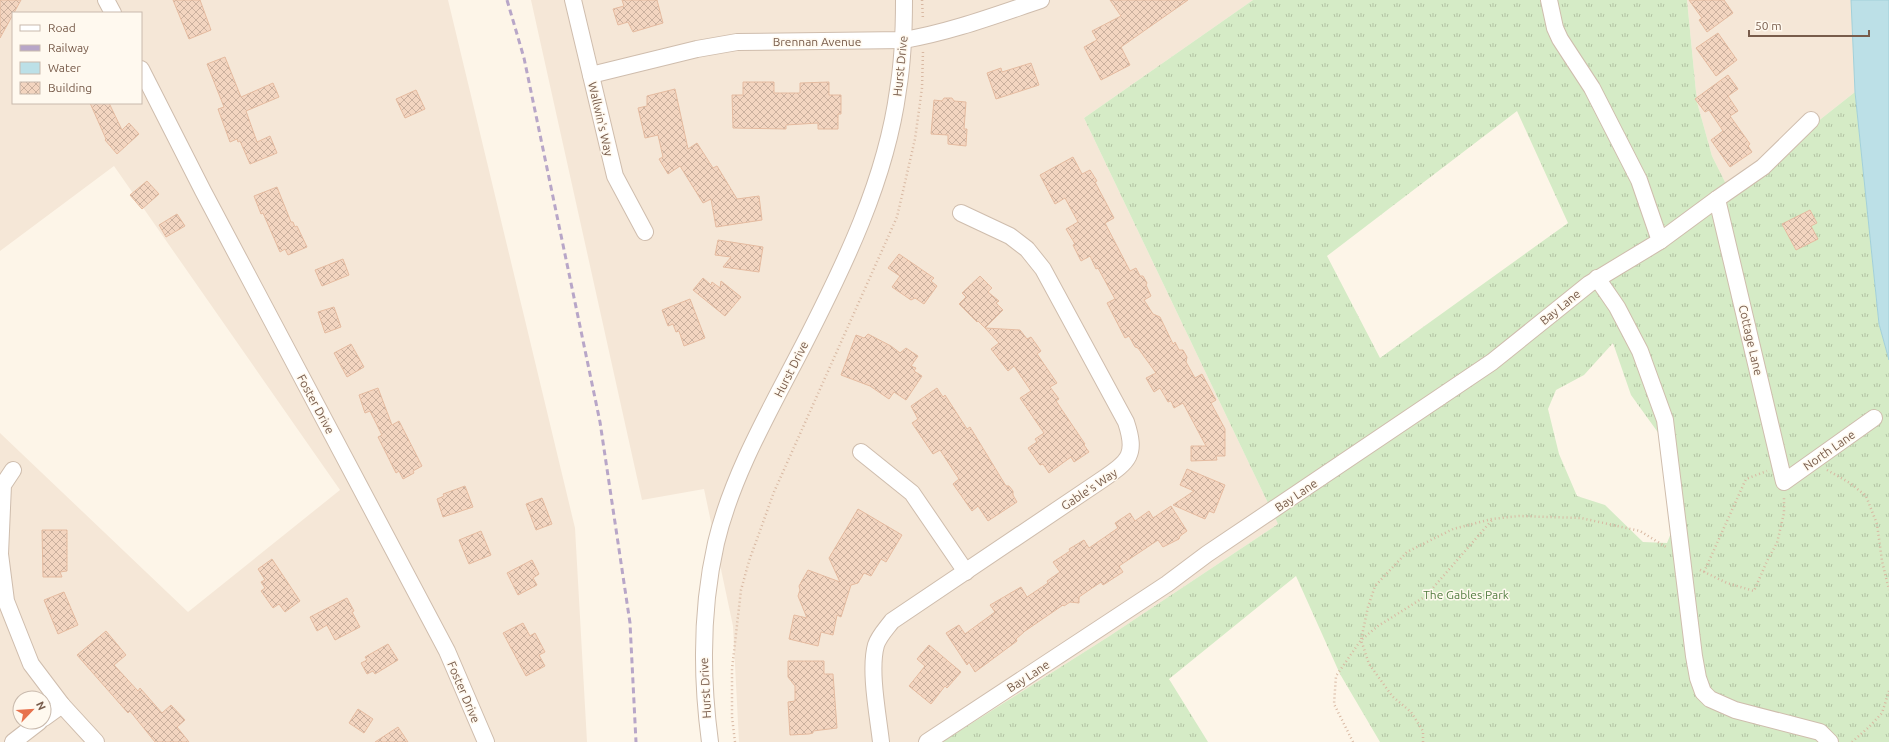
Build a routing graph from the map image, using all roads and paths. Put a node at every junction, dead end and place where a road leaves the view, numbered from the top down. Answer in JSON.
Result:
{"nodes":[{"id":1,"x":106,"y":0,"type":"edge"},
{"id":2,"x":573,"y":0,"type":"edge"},
{"id":3,"x":904,"y":0,"type":"edge"},
{"id":4,"x":1041,"y":0,"type":"edge"},
{"id":5,"x":1549,"y":0,"type":"edge"},
{"id":6,"x":112,"y":12,"type":"edge"},
{"id":7,"x":924,"y":37,"type":"junction"},
{"id":8,"x":904,"y":40,"type":"junction"},
{"id":9,"x":142,"y":71,"type":"edge"},
{"id":10,"x":591,"y":74,"type":"junction"},
{"id":11,"x":1811,"y":120,"type":"dead end"},
{"id":12,"x":1717,"y":198,"type":"junction"},
{"id":13,"x":961,"y":213,"type":"dead end"},
{"id":14,"x":645,"y":232,"type":"dead end"},
{"id":15,"x":1660,"y":241,"type":"junction"},
{"id":16,"x":1597,"y":278,"type":"junction"},
{"id":17,"x":1874,"y":418,"type":"dead end"},
{"id":18,"x":861,"y":452,"type":"dead end"},
{"id":19,"x":1813,"y":462,"type":"junction"},
{"id":20,"x":1780,"y":465,"type":"junction"},
{"id":21,"x":13,"y":470,"type":"dead end"},
{"id":22,"x":1784,"y":482,"type":"junction"},
{"id":23,"x":1492,"y":519,"type":"junction"},
{"id":24,"x":1682,"y":558,"type":"junction"},
{"id":25,"x":966,"y":572,"type":"junction"},
{"id":26,"x":1704,"y":572,"type":"junction"},
{"id":27,"x":1889,"y":590,"type":"edge"},
{"id":28,"x":1361,"y":640,"type":"junction"},
{"id":29,"x":1889,"y":691,"type":"edge"},
{"id":30,"x":62,"y":705,"type":"junction"},
{"id":31,"x":52,"y":712,"type":"edge"},
{"id":32,"x":29,"y":730,"type":"edge"},
{"id":33,"x":13,"y":742,"type":"edge"},
{"id":34,"x":96,"y":742,"type":"edge"},
{"id":35,"x":486,"y":742,"type":"edge"},
{"id":36,"x":710,"y":742,"type":"edge"},
{"id":37,"x":735,"y":742,"type":"edge"},
{"id":38,"x":881,"y":742,"type":"edge"},
{"id":39,"x":927,"y":742,"type":"edge"},
{"id":40,"x":1353,"y":742,"type":"edge"},
{"id":41,"x":1423,"y":742,"type":"edge"},
{"id":42,"x":1830,"y":742,"type":"edge"},
{"id":43,"x":1852,"y":742,"type":"edge"}],
"edges":[{"from":1,"to":6,"type":"street"},
{"from":2,"to":10,"type":"street","name":"Wallwin's Way"},
{"from":3,"to":8,"type":"street","name":"Hurst Drive"},
{"from":4,"to":7,"type":"street","name":"Brennan Avenue"},
{"from":5,"to":15,"type":"street"},
{"from":7,"to":8,"type":"street","name":"Brennan Avenue"},
{"from":7,"to":37,"type":"path"},
{"from":8,"to":10,"type":"street","name":"Brennan Avenue"},
{"from":8,"to":36,"type":"street","name":"Hurst Drive"},
{"from":9,"to":35,"type":"street","name":"Foster Drive"},
{"from":10,"to":14,"type":"street","name":"Wallwin's Way"},
{"from":11,"to":12,"type":"street","name":"Bay Lane"},
{"from":12,"to":15,"type":"street","name":"Bay Lane"},
{"from":12,"to":20,"type":"street","name":"Cottage Lane"},
{"from":13,"to":25,"type":"street","name":"Gable's Way"},
{"from":15,"to":16,"type":"street","name":"Bay Lane"},
{"from":16,"to":24,"type":"street"},
{"from":16,"to":39,"type":"street","name":"Bay Lane"},
{"from":17,"to":19,"type":"street","name":"North Lane"},
{"from":18,"to":25,"type":"street"},
{"from":19,"to":22,"type":"street","name":"North Lane"},
{"from":19,"to":27,"type":"path"},
{"from":20,"to":22,"type":"street","name":"Cottage Lane"},
{"from":20,"to":26,"type":"path"},
{"from":21,"to":30,"type":"street"},
{"from":22,"to":26,"type":"path"},
{"from":23,"to":24,"type":"path"},
{"from":23,"to":28,"type":"path"},
{"from":23,"to":28,"type":"path"},
{"from":24,"to":26,"type":"path"},
{"from":24,"to":42,"type":"street"},
{"from":25,"to":38,"type":"street","name":"Gable's Way"},
{"from":28,"to":40,"type":"path"},
{"from":28,"to":41,"type":"path"},
{"from":29,"to":43,"type":"path"},
{"from":30,"to":31,"type":"street"},
{"from":30,"to":34,"type":"street"},
{"from":32,"to":33,"type":"street"}]}
